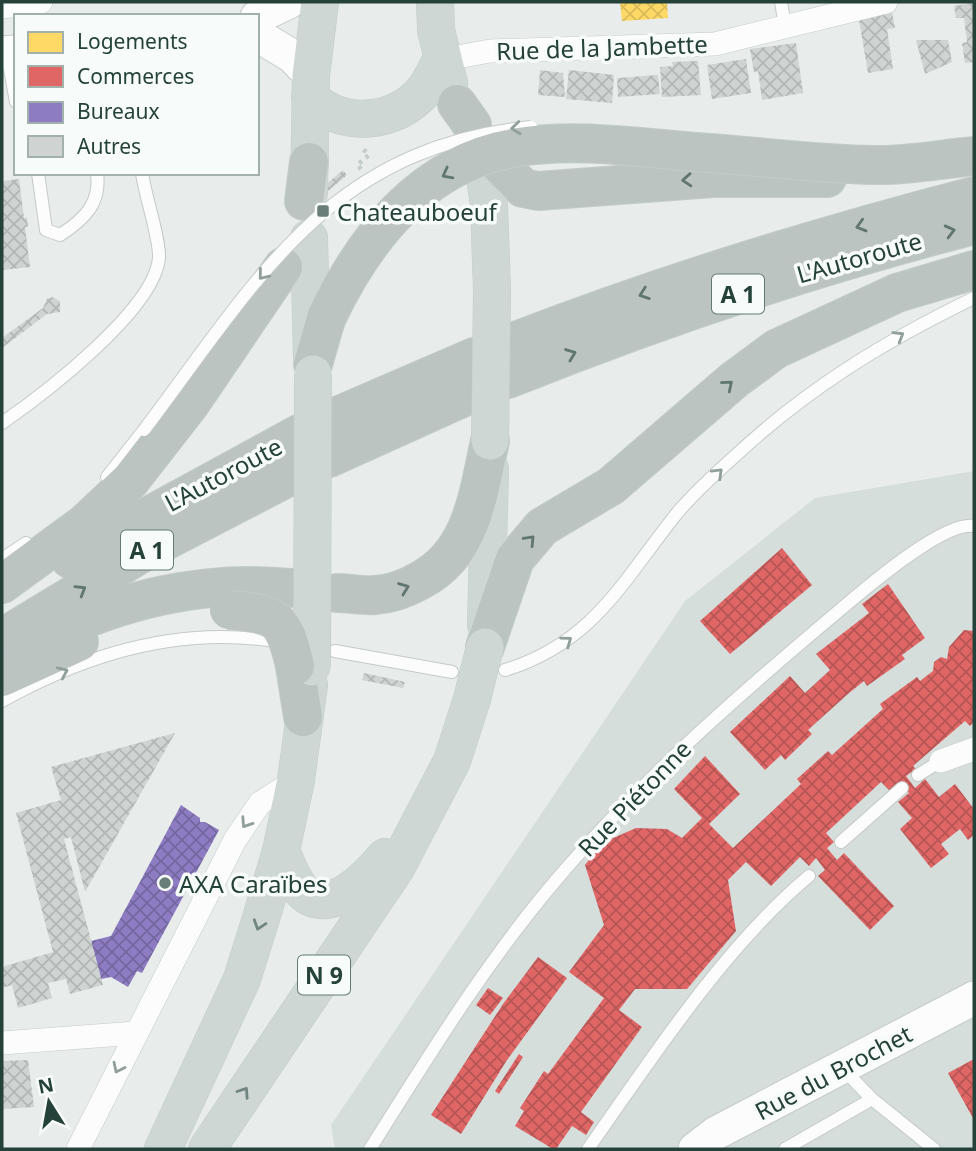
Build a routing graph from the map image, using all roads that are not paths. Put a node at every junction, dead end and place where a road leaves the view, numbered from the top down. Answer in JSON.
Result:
{"nodes":[{"id":1,"x":41,"y":2,"type":"edge"},
{"id":2,"x":289,"y":2,"type":"edge"},
{"id":3,"x":320,"y":2,"type":"edge"},
{"id":4,"x":435,"y":2,"type":"edge"},
{"id":5,"x":781,"y":2,"type":"edge"},
{"id":6,"x":886,"y":2,"type":"edge"},
{"id":7,"x":2,"y":7,"type":"edge"},
{"id":8,"x":259,"y":16,"type":"edge"},
{"id":9,"x":785,"y":26,"type":"junction"},
{"id":10,"x":259,"y":36,"type":"edge"},
{"id":11,"x":8,"y":53,"type":"edge"},
{"id":12,"x":441,"y":60,"type":"junction"},
{"id":13,"x":310,"y":87,"type":"junction"},
{"id":14,"x":14,"y":90,"type":"edge"},
{"id":15,"x":465,"y":119,"type":"dead end"},
{"id":16,"x":548,"y":126,"type":"dead end"},
{"id":17,"x":974,"y":158,"type":"edge"},
{"id":18,"x":492,"y":167,"type":"joint"},
{"id":19,"x":38,"y":175,"type":"edge"},
{"id":20,"x":97,"y":175,"type":"edge"},
{"id":21,"x":142,"y":175,"type":"edge"},
{"id":22,"x":974,"y":196,"type":"edge"},
{"id":23,"x":974,"y":225,"type":"edge"},
{"id":24,"x":283,"y":267,"type":"dead end"},
{"id":25,"x":974,"y":270,"type":"edge"},
{"id":26,"x":974,"y":298,"type":"edge"},
{"id":27,"x":491,"y":368,"type":"junction"},
{"id":28,"x":313,"y":369,"type":"junction"},
{"id":29,"x":2,"y":423,"type":"edge"},
{"id":30,"x":490,"y":441,"type":"junction"},
{"id":31,"x":94,"y":490,"type":"dead end"},
{"id":32,"x":974,"y":526,"type":"edge"},
{"id":33,"x":38,"y":534,"type":"dead end"},
{"id":34,"x":2,"y":559,"type":"edge"},
{"id":35,"x":2,"y":584,"type":"edge"},
{"id":36,"x":290,"y":588,"type":"dead end"},
{"id":37,"x":337,"y":593,"type":"dead end"},
{"id":38,"x":2,"y":598,"type":"edge"},
{"id":39,"x":2,"y":638,"type":"edge"},
{"id":40,"x":304,"y":656,"type":"junction"},
{"id":41,"x":495,"y":658,"type":"junction"},
{"id":42,"x":2,"y":662,"type":"edge"},
{"id":43,"x":2,"y":677,"type":"edge"},
{"id":44,"x":462,"y":686,"type":"junction"},
{"id":45,"x":2,"y":701,"type":"edge"},
{"id":46,"x":303,"y":717,"type":"joint"},
{"id":47,"x":974,"y":735,"type":"edge"},
{"id":48,"x":974,"y":749,"type":"edge"},
{"id":49,"x":940,"y":761,"type":"junction"},
{"id":50,"x":918,"y":775,"type":"dead end"},
{"id":51,"x":296,"y":780,"type":"junction"},
{"id":52,"x":902,"y":788,"type":"dead end"},
{"id":53,"x":436,"y":797,"type":"junction"},
{"id":54,"x":841,"y":842,"type":"dead end"},
{"id":55,"x":282,"y":851,"type":"junction"},
{"id":56,"x":809,"y":876,"type":"dead end"},
{"id":57,"x":974,"y":998,"type":"edge"},
{"id":58,"x":135,"y":1032,"type":"junction"},
{"id":59,"x":2,"y":1042,"type":"edge"},
{"id":60,"x":841,"y":1067,"type":"junction"},
{"id":61,"x":872,"y":1099,"type":"junction"},
{"id":62,"x":78,"y":1149,"type":"edge"},
{"id":63,"x":163,"y":1149,"type":"edge"},
{"id":64,"x":207,"y":1149,"type":"edge"},
{"id":65,"x":370,"y":1149,"type":"edge"},
{"id":66,"x":588,"y":1149,"type":"edge"},
{"id":67,"x":695,"y":1149,"type":"edge"},
{"id":68,"x":785,"y":1149,"type":"edge"},
{"id":69,"x":934,"y":1149,"type":"edge"}],
"edges":[{"from":1,"to":7,"type":"street"},
{"from":2,"to":8,"type":"main road"},
{"from":3,"to":13,"type":"main road"},
{"from":4,"to":12,"type":"main road"},
{"from":5,"to":9,"type":"lane"},
{"from":6,"to":9,"type":"street","name":"Rue de la Jambette"},
{"from":9,"to":12,"type":"street","name":"Rue de la Jambette"},
{"from":10,"to":13,"type":"main road"},
{"from":11,"to":14,"type":"lane"},
{"from":12,"to":13,"type":"main road"},
{"from":12,"to":15,"type":"main road"},
{"from":13,"to":28,"type":"main road"},
{"from":16,"to":31,"type":"lane","one_way":true,"bridge":true},
{"from":17,"to":18,"type":"highway","one_way":true},
{"from":17,"to":28,"type":"highway","one_way":true,"bridge":true},
{"from":18,"to":30,"type":"main road","bridge":true},
{"from":19,"to":20,"type":"lane"},
{"from":21,"to":29,"type":"lane"},
{"from":22,"to":27,"type":"highway","name":"L'Autoroute","number":"A 1","one_way":true},
{"from":27,"to":23,"type":"highway","name":"L'Autoroute","number":"A 1","one_way":true},
{"from":24,"to":35,"type":"highway"},
{"from":41,"to":25,"type":"highway","one_way":true},
{"from":41,"to":26,"type":"lane","one_way":true},
{"from":27,"to":38,"type":"highway","name":"L'Autoroute","number":"A 1"},
{"from":39,"to":27,"type":"highway","name":"L'Autoroute","number":"A 1","one_way":true},
{"from":28,"to":40,"type":"main road","bridge":true},
{"from":37,"to":30,"type":"highway","one_way":true},
{"from":30,"to":41,"type":"main road","number":"N 9"},
{"from":32,"to":65,"type":"lane","name":"Rue Piétonne"},
{"from":33,"to":34,"type":"lane"},
{"from":36,"to":42,"type":"highway"},
{"from":40,"to":43,"type":"highway","bridge":true},
{"from":40,"to":44,"type":"lane"},
{"from":45,"to":40,"type":"lane","one_way":true},
{"from":40,"to":46,"type":"highway"},
{"from":41,"to":44,"type":"main road","number":"N 9","bridge":true},
{"from":44,"to":53,"type":"main road","number":"N 9"},
{"from":46,"to":51,"type":"main road"},
{"from":47,"to":49,"type":"lane"},
{"from":48,"to":49,"type":"street"},
{"from":49,"to":50,"type":"lane"},
{"from":51,"to":55,"type":"main road"},
{"from":51,"to":58,"type":"street","one_way":true},
{"from":52,"to":54,"type":"lane"},
{"from":53,"to":55,"type":"main road"},
{"from":64,"to":53,"type":"main road","number":"N 9","one_way":true},
{"from":55,"to":63,"type":"main road","one_way":true},
{"from":56,"to":66,"type":"lane"},
{"from":57,"to":60,"type":"main road","name":"Rue du Brochet"},
{"from":58,"to":59,"type":"street"},
{"from":58,"to":62,"type":"street","one_way":true},
{"from":60,"to":61,"type":"lane"},
{"from":60,"to":67,"type":"main road","name":"Rue du Brochet"},
{"from":61,"to":68,"type":"lane"},
{"from":61,"to":69,"type":"lane"}]}
